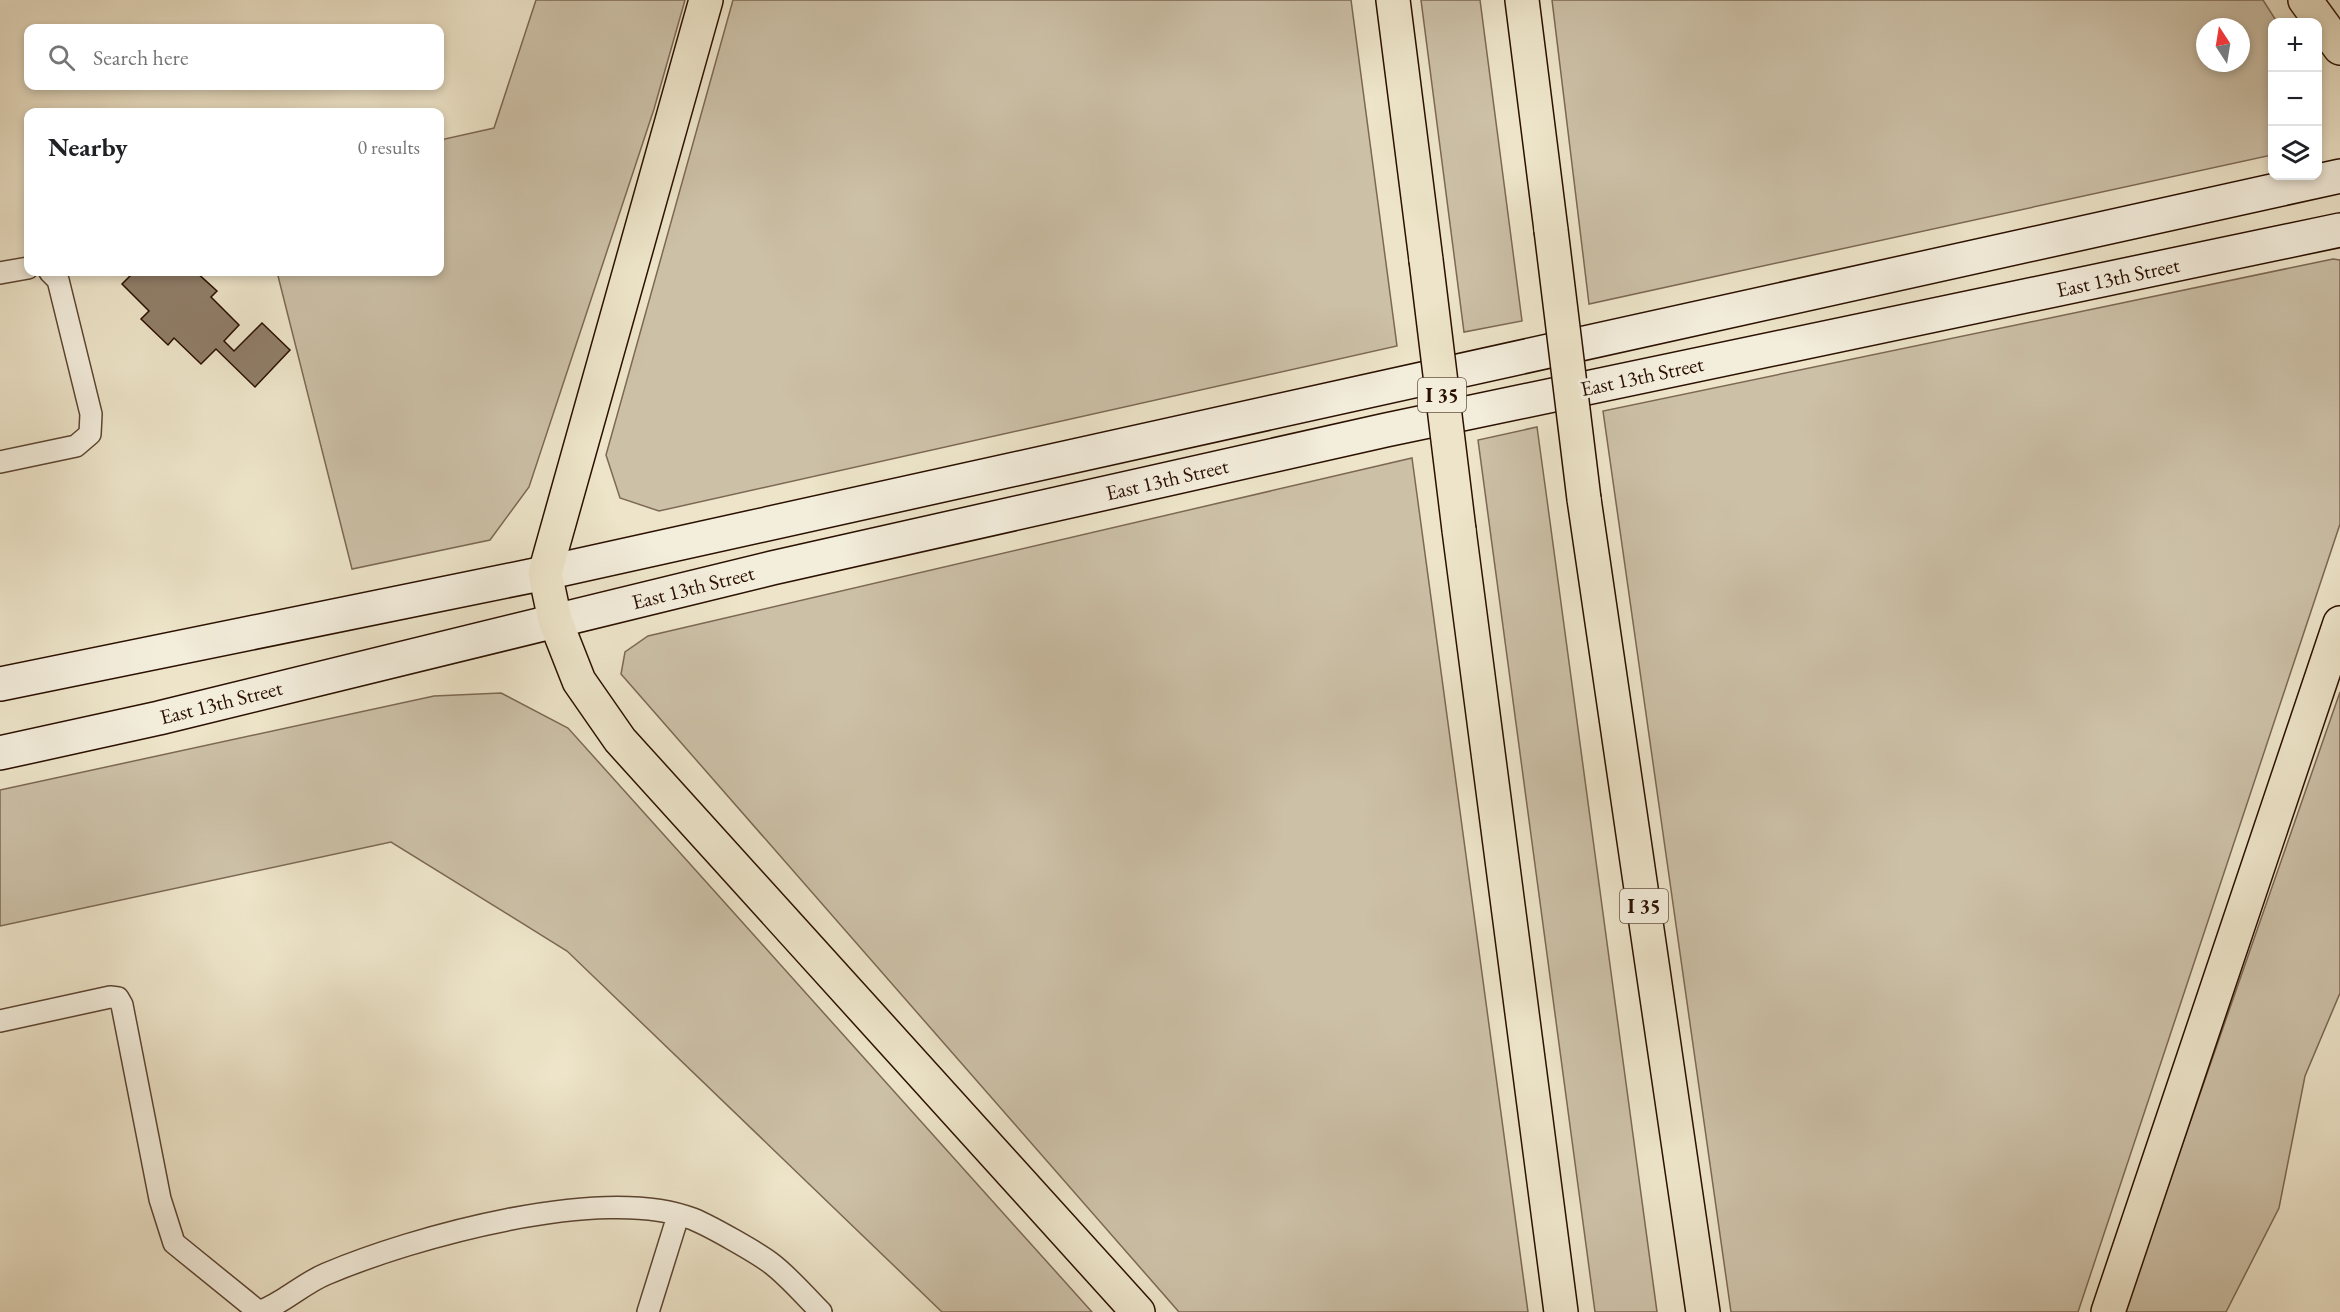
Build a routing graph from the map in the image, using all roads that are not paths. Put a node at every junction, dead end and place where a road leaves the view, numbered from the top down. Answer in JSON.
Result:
{"nodes":[{"id":1,"x":706,"y":0,"type":"edge"},
{"id":2,"x":1393,"y":0,"type":"edge"},
{"id":3,"x":1522,"y":0,"type":"edge"},
{"id":4,"x":2305,"y":0,"type":"edge"},
{"id":5,"x":2340,"y":48,"type":"edge"},
{"id":6,"x":2340,"y":176,"type":"edge"},
{"id":7,"x":2340,"y":230,"type":"edge"},
{"id":8,"x":24,"y":269,"type":"edge"},
{"id":9,"x":0,"y":273,"type":"edge"},
{"id":10,"x":54,"y":276,"type":"edge"},
{"id":11,"x":0,"y":462,"type":"edge"},
{"id":12,"x":545,"y":573,"type":"junction"},
{"id":13,"x":555,"y":620,"type":"junction"},
{"id":14,"x":2340,"y":623,"type":"edge"},
{"id":15,"x":0,"y":684,"type":"edge"},
{"id":16,"x":0,"y":753,"type":"edge"},
{"id":17,"x":0,"y":1021,"type":"edge"},
{"id":18,"x":678,"y":1216,"type":"junction"},
{"id":19,"x":259,"y":1312,"type":"edge"},
{"id":20,"x":648,"y":1312,"type":"edge"},
{"id":21,"x":821,"y":1312,"type":"edge"},
{"id":22,"x":1138,"y":1312,"type":"edge"},
{"id":23,"x":1561,"y":1312,"type":"edge"},
{"id":24,"x":1703,"y":1312,"type":"edge"},
{"id":25,"x":2108,"y":1312,"type":"edge"}],
"edges":[{"from":1,"to":12,"type":"highway"},
{"from":2,"to":23,"type":"highway","number":"I 35","bridge":true},
{"from":3,"to":24,"type":"highway","number":"I 35","bridge":true},
{"from":4,"to":5,"type":"highway"},
{"from":6,"to":12,"type":"main road","name":"East 13th Street"},
{"from":7,"to":13,"type":"main road","name":"East 13th Street"},
{"from":8,"to":9,"type":"lane"},
{"from":10,"to":11,"type":"lane"},
{"from":12,"to":13,"type":"highway"},
{"from":12,"to":15,"type":"main road","name":"East 13th Street"},
{"from":13,"to":16,"type":"main road","name":"East 13th Street"},
{"from":13,"to":22,"type":"highway"},
{"from":14,"to":25,"type":"highway"},
{"from":17,"to":19,"type":"lane"},
{"from":18,"to":19,"type":"lane"},
{"from":18,"to":20,"type":"lane"},
{"from":18,"to":21,"type":"lane"}]}
